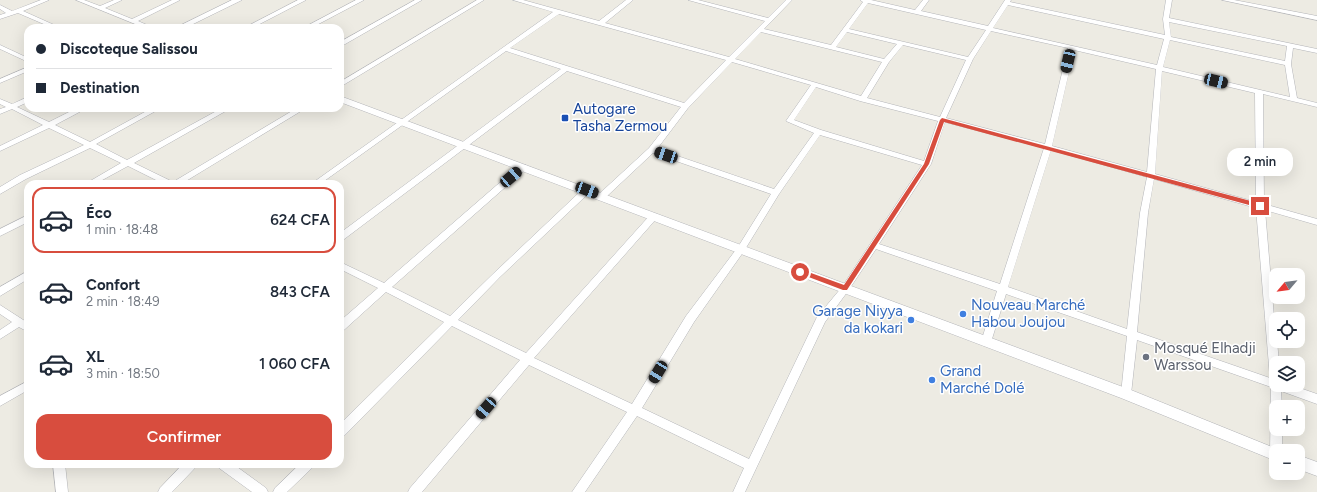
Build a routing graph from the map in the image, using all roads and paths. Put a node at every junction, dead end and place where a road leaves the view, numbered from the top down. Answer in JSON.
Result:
{"nodes":[{"id":1,"x":46,"y":0,"type":"edge"},
{"id":2,"x":79,"y":0,"type":"edge"},
{"id":3,"x":119,"y":0,"type":"edge"},
{"id":4,"x":177,"y":0,"type":"edge"},
{"id":5,"x":238,"y":0,"type":"edge"},
{"id":6,"x":303,"y":0,"type":"edge"},
{"id":7,"x":361,"y":0,"type":"edge"},
{"id":8,"x":419,"y":0,"type":"edge"},
{"id":9,"x":482,"y":0,"type":"edge"},
{"id":10,"x":516,"y":0,"type":"edge"},
{"id":11,"x":630,"y":0,"type":"edge"},
{"id":12,"x":690,"y":0,"type":"edge"},
{"id":13,"x":789,"y":0,"type":"edge"},
{"id":14,"x":864,"y":0,"type":"edge"},
{"id":15,"x":926,"y":0,"type":"edge"},
{"id":16,"x":1169,"y":0,"type":"edge"},
{"id":17,"x":1225,"y":0,"type":"edge"},
{"id":18,"x":1008,"y":1,"type":"edge"},
{"id":19,"x":0,"y":7,"type":"edge"},
{"id":20,"x":100,"y":8,"type":"junction"},
{"id":21,"x":18,"y":10,"type":"junction"},
{"id":22,"x":557,"y":12,"type":"junction"},
{"id":23,"x":917,"y":12,"type":"junction"},
{"id":24,"x":12,"y":13,"type":"junction"},
{"id":25,"x":0,"y":17,"type":"edge"},
{"id":26,"x":1317,"y":18,"type":"edge"},
{"id":27,"x":1166,"y":19,"type":"junction"},
{"id":28,"x":770,"y":20,"type":"junction"},
{"id":29,"x":132,"y":21,"type":"junction"},
{"id":30,"x":601,"y":23,"type":"junction"},
{"id":31,"x":49,"y":24,"type":"edge"},
{"id":32,"x":140,"y":24,"type":"edge"},
{"id":33,"x":187,"y":24,"type":"edge"},
{"id":34,"x":255,"y":24,"type":"edge"},
{"id":35,"x":314,"y":24,"type":"edge"},
{"id":36,"x":990,"y":29,"type":"junction"},
{"id":37,"x":760,"y":30,"type":"junction"},
{"id":38,"x":845,"y":30,"type":"junction"},
{"id":39,"x":1168,"y":38,"type":"junction"},
{"id":40,"x":344,"y":43,"type":"edge"},
{"id":41,"x":901,"y":43,"type":"junction"},
{"id":42,"x":1290,"y":45,"type":"junction"},
{"id":43,"x":1071,"y":46,"type":"junction"},
{"id":44,"x":0,"y":47,"type":"edge"},
{"id":45,"x":832,"y":48,"type":"junction"},
{"id":46,"x":505,"y":49,"type":"junction"},
{"id":47,"x":1317,"y":51,"type":"edge"},
{"id":48,"x":24,"y":58,"type":"edge"},
{"id":49,"x":731,"y":60,"type":"junction"},
{"id":50,"x":970,"y":60,"type":"junction"},
{"id":51,"x":886,"y":61,"type":"junction"},
{"id":52,"x":1288,"y":64,"type":"junction"},
{"id":53,"x":566,"y":68,"type":"junction"},
{"id":54,"x":1159,"y":68,"type":"junction"},
{"id":55,"x":24,"y":71,"type":"edge"},
{"id":56,"x":0,"y":81,"type":"edge"},
{"id":57,"x":344,"y":83,"type":"edge"},
{"id":58,"x":815,"y":84,"type":"junction"},
{"id":59,"x":1260,"y":91,"type":"junction"},
{"id":60,"x":864,"y":99,"type":"junction"},
{"id":61,"x":1294,"y":99,"type":"junction"},
{"id":62,"x":0,"y":101,"type":"edge"},
{"id":63,"x":24,"y":101,"type":"edge"},
{"id":64,"x":344,"y":101,"type":"edge"},
{"id":65,"x":1317,"y":105,"type":"edge"},
{"id":66,"x":12,"y":106,"type":"junction"},
{"id":67,"x":685,"y":106,"type":"junction"},
{"id":68,"x":0,"y":112,"type":"edge"},
{"id":69,"x":24,"y":112,"type":"edge"},
{"id":70,"x":25,"y":112,"type":"edge"},
{"id":71,"x":75,"y":112,"type":"edge"},
{"id":72,"x":150,"y":112,"type":"edge"},
{"id":73,"x":220,"y":112,"type":"edge"},
{"id":74,"x":295,"y":112,"type":"edge"},
{"id":75,"x":942,"y":120,"type":"junction"},
{"id":76,"x":401,"y":122,"type":"junction"},
{"id":77,"x":50,"y":124,"type":"junction"},
{"id":78,"x":818,"y":132,"type":"junction"},
{"id":79,"x":89,"y":145,"type":"junction"},
{"id":80,"x":464,"y":145,"type":"junction"},
{"id":81,"x":1048,"y":147,"type":"junction"},
{"id":82,"x":0,"y":149,"type":"edge"},
{"id":83,"x":652,"y":150,"type":"junction"},
{"id":84,"x":126,"y":163,"type":"junction"},
{"id":85,"x":927,"y":164,"type":"junction"},
{"id":86,"x":523,"y":167,"type":"junction"},
{"id":87,"x":1151,"y":176,"type":"junction"},
{"id":88,"x":96,"y":180,"type":"edge"},
{"id":89,"x":162,"y":180,"type":"edge"},
{"id":90,"x":182,"y":180,"type":"edge"},
{"id":91,"x":321,"y":180,"type":"edge"},
{"id":92,"x":587,"y":190,"type":"junction"},
{"id":93,"x":0,"y":191,"type":"edge"},
{"id":94,"x":776,"y":193,"type":"junction"},
{"id":95,"x":602,"y":196,"type":"junction"},
{"id":96,"x":1260,"y":206,"type":"junction"},
{"id":97,"x":654,"y":216,"type":"junction"},
{"id":98,"x":24,"y":220,"type":"edge"},
{"id":99,"x":1317,"y":222,"type":"edge"},
{"id":100,"x":0,"y":233,"type":"edge"},
{"id":101,"x":344,"y":235,"type":"edge"},
{"id":102,"x":873,"y":245,"type":"junction"},
{"id":103,"x":741,"y":248,"type":"junction"},
{"id":104,"x":344,"y":268,"type":"edge"},
{"id":105,"x":24,"y":277,"type":"edge"},
{"id":106,"x":384,"y":288,"type":"junction"},
{"id":107,"x":1003,"y":288,"type":"junction"},
{"id":108,"x":845,"y":289,"type":"junction"},
{"id":109,"x":0,"y":292,"type":"edge"},
{"id":110,"x":0,"y":309,"type":"edge"},
{"id":111,"x":452,"y":321,"type":"junction"},
{"id":112,"x":344,"y":323,"type":"edge"},
{"id":113,"x":24,"y":325,"type":"edge"},
{"id":114,"x":0,"y":335,"type":"edge"},
{"id":115,"x":1132,"y":335,"type":"junction"},
{"id":116,"x":986,"y":342,"type":"junction"},
{"id":117,"x":1273,"y":356,"type":"edge"},
{"id":118,"x":528,"y":359,"type":"junction"},
{"id":119,"x":1269,"y":383,"type":"edge"},
{"id":120,"x":24,"y":390,"type":"edge"},
{"id":121,"x":1276,"y":392,"type":"edge"},
{"id":122,"x":1298,"y":392,"type":"edge"},
{"id":123,"x":1126,"y":394,"type":"junction"},
{"id":124,"x":1317,"y":398,"type":"edge"},
{"id":125,"x":0,"y":401,"type":"edge"},
{"id":126,"x":634,"y":411,"type":"junction"},
{"id":127,"x":344,"y":428,"type":"edge"},
{"id":128,"x":1276,"y":444,"type":"edge"},
{"id":129,"x":1269,"y":451,"type":"edge"},
{"id":130,"x":1305,"y":465,"type":"edge"},
{"id":131,"x":752,"y":466,"type":"junction"},
{"id":132,"x":59,"y":468,"type":"edge"},
{"id":133,"x":187,"y":468,"type":"edge"},
{"id":134,"x":229,"y":468,"type":"edge"},
{"id":135,"x":304,"y":468,"type":"edge"},
{"id":136,"x":1317,"y":469,"type":"edge"},
{"id":137,"x":62,"y":492,"type":"edge"},
{"id":138,"x":164,"y":492,"type":"edge"},
{"id":139,"x":262,"y":492,"type":"edge"},
{"id":140,"x":279,"y":492,"type":"edge"},
{"id":141,"x":414,"y":492,"type":"edge"},
{"id":142,"x":578,"y":492,"type":"edge"},
{"id":143,"x":739,"y":492,"type":"edge"}],
"edges":[{"from":1,"to":21,"type":"street"},
{"from":2,"to":20,"type":"street"},
{"from":3,"to":20,"type":"street"},
{"from":4,"to":29,"type":"street"},
{"from":5,"to":33,"type":"street"},
{"from":6,"to":34,"type":"street"},
{"from":7,"to":35,"type":"street"},
{"from":8,"to":40,"type":"street"},
{"from":9,"to":57,"type":"street"},
{"from":10,"to":22,"type":"street"},
{"from":11,"to":30,"type":"street"},
{"from":12,"to":28,"type":"street"},
{"from":13,"to":28,"type":"street"},
{"from":14,"to":23,"type":"street"},
{"from":14,"to":38,"type":"street"},
{"from":15,"to":23,"type":"street"},
{"from":16,"to":27,"type":"street"},
{"from":17,"to":26,"type":"street"},
{"from":18,"to":36,"type":"street"},
{"from":18,"to":39,"type":"street"},
{"from":19,"to":24,"type":"street"},
{"from":20,"to":29,"type":"street"},
{"from":21,"to":24,"type":"street"},
{"from":21,"to":31,"type":"street"},
{"from":22,"to":30,"type":"street"},
{"from":22,"to":46,"type":"street"},
{"from":23,"to":36,"type":"street"},
{"from":24,"to":25,"type":"street"},
{"from":27,"to":39,"type":"street"},
{"from":27,"to":42,"type":"street"},
{"from":28,"to":37,"type":"street"},
{"from":29,"to":32,"type":"street"},
{"from":30,"to":49,"type":"street"},
{"from":36,"to":43,"type":"street"},
{"from":36,"to":50,"type":"street"},
{"from":37,"to":45,"type":"street"},
{"from":37,"to":49,"type":"street"},
{"from":38,"to":41,"type":"street"},
{"from":38,"to":45,"type":"street"},
{"from":39,"to":52,"type":"street"},
{"from":39,"to":54,"type":"street"},
{"from":41,"to":50,"type":"street"},
{"from":41,"to":51,"type":"street"},
{"from":42,"to":47,"type":"street"},
{"from":42,"to":52,"type":"street"},
{"from":43,"to":54,"type":"street"},
{"from":43,"to":81,"type":"street"},
{"from":44,"to":48,"type":"street"},
{"from":45,"to":51,"type":"street"},
{"from":46,"to":53,"type":"street"},
{"from":46,"to":76,"type":"street"},
{"from":49,"to":58,"type":"street"},
{"from":49,"to":67,"type":"street"},
{"from":50,"to":75,"type":"street"},
{"from":51,"to":60,"type":"street"},
{"from":52,"to":61,"type":"street"},
{"from":53,"to":67,"type":"street"},
{"from":53,"to":80,"type":"street"},
{"from":54,"to":59,"type":"street"},
{"from":54,"to":87,"type":"street"},
{"from":55,"to":56,"type":"street"},
{"from":58,"to":60,"type":"street"},
{"from":58,"to":78,"type":"street"},
{"from":59,"to":61,"type":"street"},
{"from":59,"to":96,"type":"street"},
{"from":60,"to":75,"type":"street"},
{"from":61,"to":65,"type":"street"},
{"from":62,"to":66,"type":"street"},
{"from":63,"to":66,"type":"street"},
{"from":64,"to":76,"type":"street"},
{"from":66,"to":68,"type":"street"},
{"from":66,"to":69,"type":"street"},
{"from":67,"to":83,"type":"street"},
{"from":70,"to":77,"type":"street"},
{"from":71,"to":77,"type":"street"},
{"from":72,"to":79,"type":"street"},
{"from":73,"to":84,"type":"street"},
{"from":74,"to":90,"type":"street"},
{"from":75,"to":81,"type":"street"},
{"from":75,"to":85,"type":"street"},
{"from":76,"to":80,"type":"street"},
{"from":76,"to":91,"type":"street"},
{"from":77,"to":79,"type":"street"},
{"from":77,"to":82,"type":"street"},
{"from":78,"to":85,"type":"street"},
{"from":78,"to":94,"type":"street"},
{"from":79,"to":84,"type":"street"},
{"from":79,"to":93,"type":"street"},
{"from":80,"to":86,"type":"street"},
{"from":80,"to":101,"type":"street"},
{"from":81,"to":87,"type":"street"},
{"from":81,"to":107,"type":"street"},
{"from":83,"to":94,"type":"street"},
{"from":83,"to":95,"type":"street"},
{"from":84,"to":88,"type":"street"},
{"from":84,"to":89,"type":"street"},
{"from":85,"to":102,"type":"street"},
{"from":86,"to":92,"type":"street"},
{"from":86,"to":106,"type":"street"},
{"from":87,"to":96,"type":"street"},
{"from":87,"to":115,"type":"street"},
{"from":92,"to":95,"type":"street"},
{"from":92,"to":111,"type":"street"},
{"from":94,"to":103,"type":"street"},
{"from":95,"to":97,"type":"street"},
{"from":96,"to":99,"type":"street"},
{"from":96,"to":117,"type":"street"},
{"from":97,"to":103,"type":"street"},
{"from":97,"to":118,"type":"street"},
{"from":98,"to":100,"type":"street"},
{"from":102,"to":107,"type":"street"},
{"from":102,"to":108,"type":"street"},
{"from":103,"to":108,"type":"street"},
{"from":103,"to":126,"type":"street"},
{"from":104,"to":106,"type":"street"},
{"from":105,"to":109,"type":"street"},
{"from":106,"to":111,"type":"street"},
{"from":106,"to":112,"type":"street"},
{"from":107,"to":115,"type":"street"},
{"from":107,"to":116,"type":"street"},
{"from":108,"to":116,"type":"street"},
{"from":108,"to":131,"type":"street"},
{"from":110,"to":113,"type":"street"},
{"from":111,"to":118,"type":"street"},
{"from":111,"to":127,"type":"street"},
{"from":113,"to":114,"type":"street"},
{"from":115,"to":119,"type":"street"},
{"from":115,"to":123,"type":"street"},
{"from":116,"to":123,"type":"street"},
{"from":118,"to":126,"type":"street"},
{"from":118,"to":141,"type":"street"},
{"from":120,"to":125,"type":"street"},
{"from":121,"to":128,"type":"street"},
{"from":122,"to":124,"type":"street"},
{"from":123,"to":129,"type":"street"},
{"from":126,"to":131,"type":"street"},
{"from":126,"to":142,"type":"street"},
{"from":130,"to":136,"type":"street"},
{"from":131,"to":143,"type":"street"},
{"from":132,"to":137,"type":"street"},
{"from":133,"to":138,"type":"street"},
{"from":134,"to":139,"type":"street"},
{"from":135,"to":140,"type":"street"}]}
